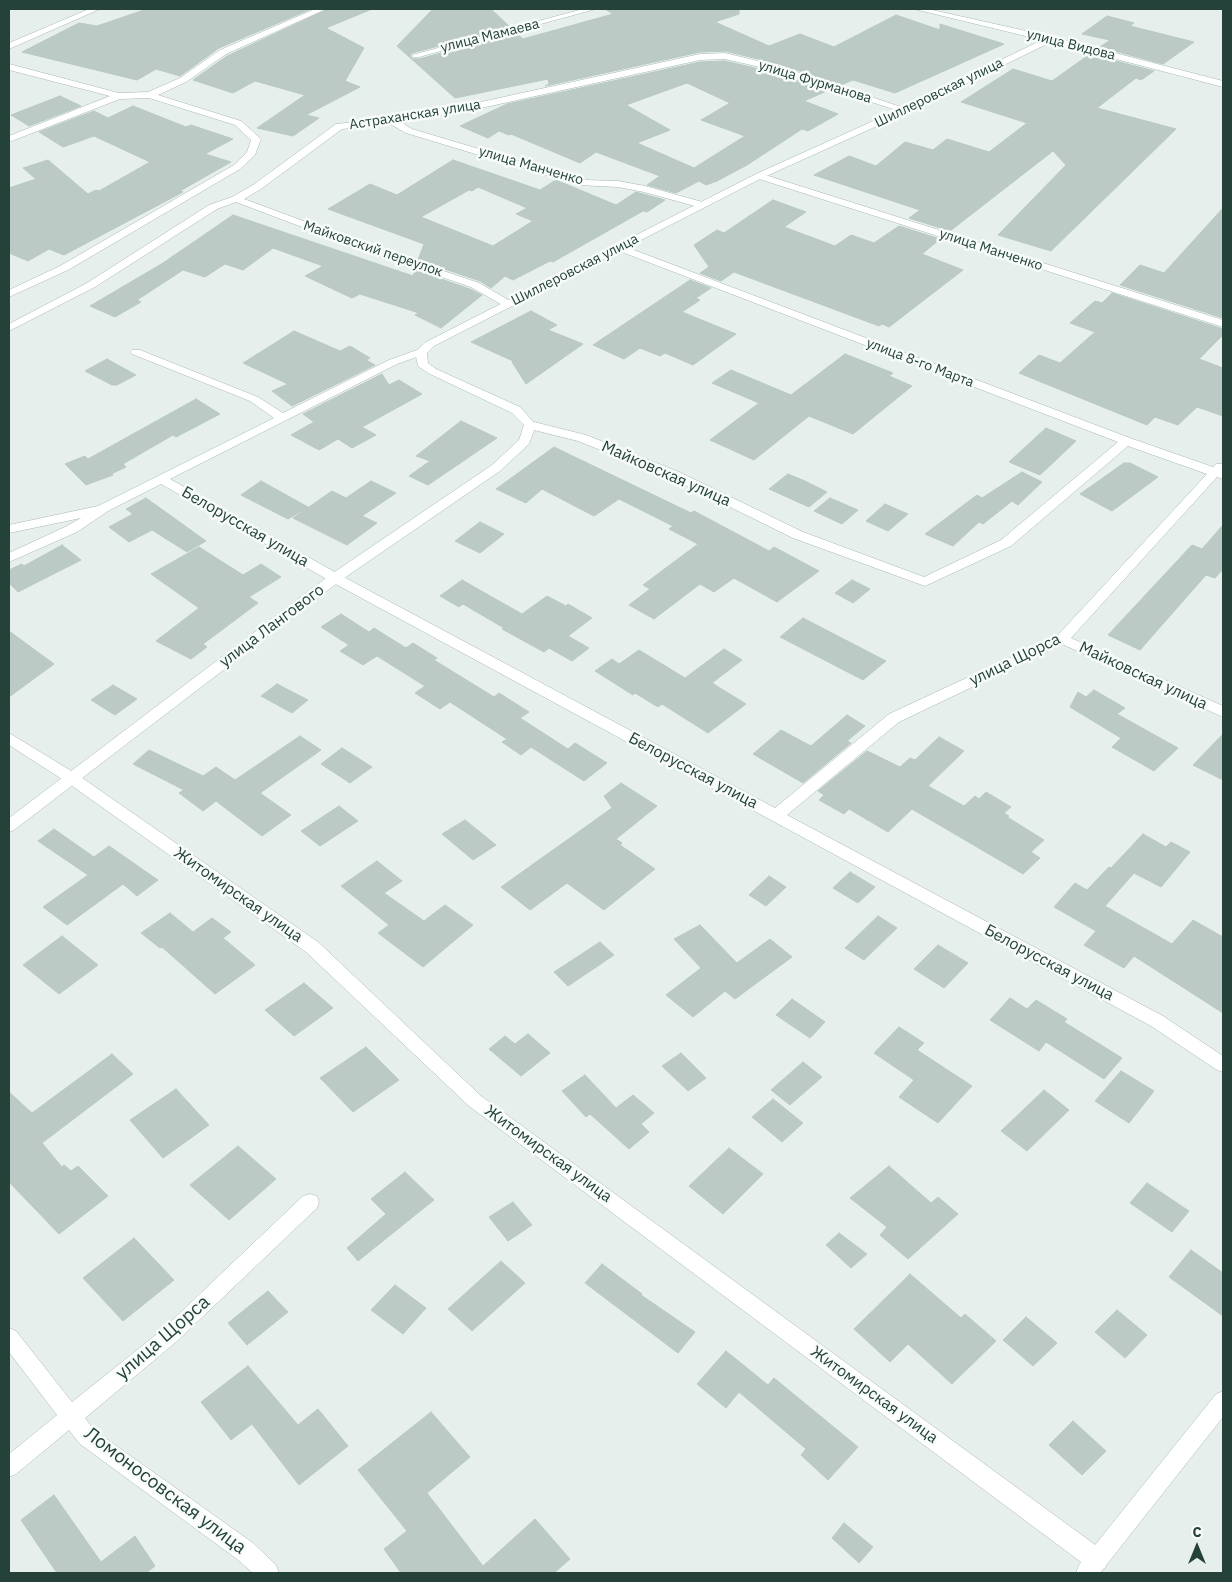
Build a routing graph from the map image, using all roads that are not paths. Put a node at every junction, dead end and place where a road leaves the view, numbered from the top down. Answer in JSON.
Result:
{"nodes":[{"id":1,"x":96,"y":9,"type":"edge"},
{"id":2,"x":322,"y":9,"type":"edge"},
{"id":3,"x":592,"y":9,"type":"edge"},
{"id":4,"x":918,"y":9,"type":"edge"},
{"id":5,"x":1050,"y":39,"type":"junction"},
{"id":6,"x":9,"y":46,"type":"edge"},
{"id":7,"x":416,"y":55,"type":"dead end"},
{"id":8,"x":725,"y":56,"type":"joint"},
{"id":9,"x":9,"y":67,"type":"edge"},
{"id":10,"x":1223,"y":84,"type":"edge"},
{"id":11,"x":150,"y":95,"type":"junction"},
{"id":12,"x":119,"y":96,"type":"junction"},
{"id":13,"x":905,"y":110,"type":"junction"},
{"id":14,"x":392,"y":121,"type":"junction"},
{"id":15,"x":9,"y":139,"type":"edge"},
{"id":16,"x":760,"y":176,"type":"junction"},
{"id":17,"x":236,"y":199,"type":"junction"},
{"id":18,"x":702,"y":206,"type":"junction"},
{"id":19,"x":618,"y":247,"type":"junction"},
{"id":20,"x":9,"y":294,"type":"edge"},
{"id":21,"x":508,"y":304,"type":"junction"},
{"id":22,"x":1223,"y":324,"type":"edge"},
{"id":23,"x":9,"y":328,"type":"edge"},
{"id":24,"x":136,"y":352,"type":"dead end"},
{"id":25,"x":421,"y":352,"type":"junction"},
{"id":26,"x":282,"y":418,"type":"junction"},
{"id":27,"x":530,"y":425,"type":"junction"},
{"id":28,"x":1126,"y":441,"type":"junction"},
{"id":29,"x":1220,"y":470,"type":"edge"},
{"id":30,"x":161,"y":479,"type":"junction"},
{"id":31,"x":104,"y":508,"type":"junction"},
{"id":32,"x":9,"y":529,"type":"edge"},
{"id":33,"x":9,"y":558,"type":"edge"},
{"id":34,"x":335,"y":578,"type":"junction"},
{"id":35,"x":1062,"y":639,"type":"junction"},
{"id":36,"x":1223,"y":712,"type":"edge"},
{"id":37,"x":9,"y":738,"type":"edge"},
{"id":38,"x":73,"y":778,"type":"junction"},
{"id":39,"x":776,"y":816,"type":"junction"},
{"id":40,"x":9,"y":826,"type":"edge"},
{"id":41,"x":1223,"y":1065,"type":"edge"},
{"id":42,"x":310,"y":1202,"type":"dead end"},
{"id":43,"x":9,"y":1336,"type":"edge"},
{"id":44,"x":1223,"y":1401,"type":"edge"},
{"id":45,"x":71,"y":1416,"type":"junction"},
{"id":46,"x":9,"y":1467,"type":"edge"},
{"id":47,"x":1092,"y":1566,"type":"edge"},
{"id":48,"x":268,"y":1573,"type":"edge"}],
"edges":[{"from":1,"to":6,"type":"street"},
{"from":2,"to":11,"type":"street"},
{"from":3,"to":7,"type":"street","name":"улица Мамаева"},
{"from":4,"to":5,"type":"street","name":"улица Видова"},
{"from":5,"to":10,"type":"street","name":"улица Видова"},
{"from":5,"to":13,"type":"street","name":"Шиллеровская улица"},
{"from":8,"to":13,"type":"street","name":"улица Фурманова"},
{"from":8,"to":14,"type":"street","name":"Астраханская улица"},
{"from":9,"to":12,"type":"street"},
{"from":11,"to":12,"type":"street"},
{"from":11,"to":20,"type":"street"},
{"from":12,"to":15,"type":"street"},
{"from":13,"to":16,"type":"street","name":"Шиллеровская улица"},
{"from":14,"to":17,"type":"street","name":"Астраханская улица"},
{"from":14,"to":18,"type":"street","name":"улица Манченко"},
{"from":16,"to":18,"type":"street","name":"Шиллеровская улица"},
{"from":16,"to":22,"type":"street","name":"улица Манченко"},
{"from":17,"to":21,"type":"street","name":"Майковский переулок"},
{"from":17,"to":23,"type":"street","name":"Астраханская улица"},
{"from":18,"to":19,"type":"street","name":"Шиллеровская улица"},
{"from":19,"to":21,"type":"street","name":"Шиллеровская улица"},
{"from":19,"to":28,"type":"street","name":"улица 8-го Марта"},
{"from":21,"to":25,"type":"street","name":"Шиллеровская улица"},
{"from":24,"to":26,"type":"street"},
{"from":25,"to":26,"type":"street","name":"Шиллеровская улица"},
{"from":25,"to":27,"type":"street","name":"Майковская улица"},
{"from":26,"to":30,"type":"street","name":"Шиллеровская улица"},
{"from":27,"to":28,"type":"street","name":"Майковская улица"},
{"from":27,"to":34,"type":"street","name":"улица Лангового"},
{"from":28,"to":29,"type":"street","name":"улица 8-го Марта"},
{"from":29,"to":35,"type":"street","name":"улица Щорса"},
{"from":30,"to":31,"type":"street","name":"Шиллеровская улица"},
{"from":30,"to":34,"type":"street","name":"Белорусская улица"},
{"from":31,"to":32,"type":"street","name":"Шиллеровская улица"},
{"from":31,"to":33,"type":"street","name":"Шиллеровская улица"},
{"from":34,"to":38,"type":"street","name":"улица Лангового"},
{"from":34,"to":39,"type":"street","name":"Белорусская улица"},
{"from":35,"to":36,"type":"street","name":"Майковская улица"},
{"from":35,"to":39,"type":"street","name":"улица Щорса"},
{"from":37,"to":38,"type":"street","name":"Житомирская улица"},
{"from":38,"to":40,"type":"street","name":"улица Лангового"},
{"from":38,"to":47,"type":"street","name":"Житомирская улица"},
{"from":39,"to":41,"type":"street","name":"Белорусская улица"},
{"from":42,"to":45,"type":"street","name":"улица Щорса"},
{"from":43,"to":45,"type":"street","name":"Ломоносовская улица"},
{"from":44,"to":47,"type":"street"},
{"from":45,"to":46,"type":"street","name":"улица Щорса"},
{"from":45,"to":48,"type":"street","name":"Ломоносовская улица"}]}
